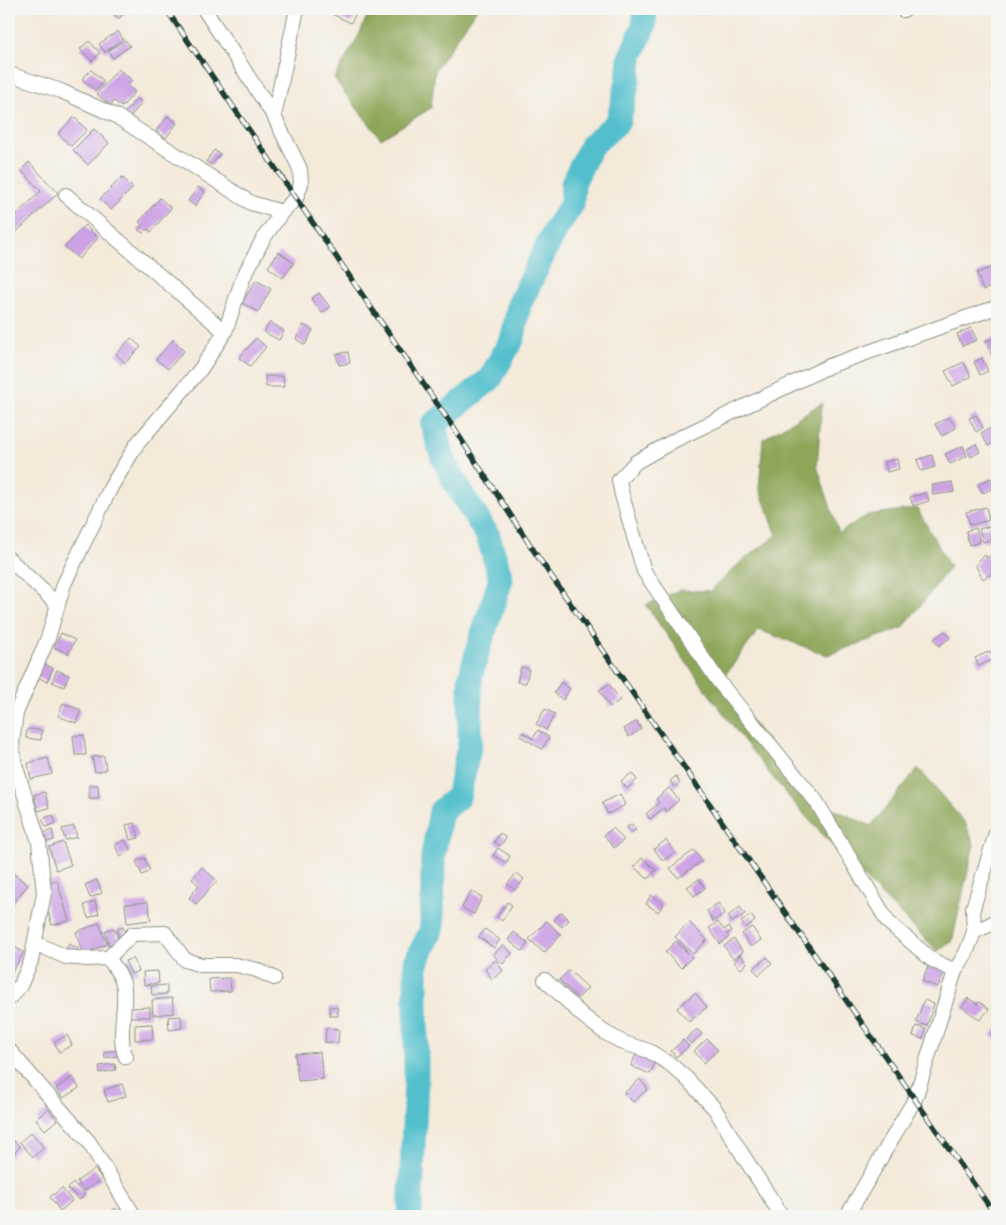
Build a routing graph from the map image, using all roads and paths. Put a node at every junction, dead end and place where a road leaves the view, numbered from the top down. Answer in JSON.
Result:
{"nodes":[{"id":1,"x":204,"y":9,"type":"edge"},
{"id":2,"x":297,"y":9,"type":"edge"},
{"id":3,"x":9,"y":74,"type":"edge"},
{"id":4,"x":274,"y":116,"type":"junction"},
{"id":5,"x":66,"y":195,"type":"dead end"},
{"id":6,"x":282,"y":212,"type":"junction"},
{"id":7,"x":997,"y":307,"type":"edge"},
{"id":8,"x":224,"y":332,"type":"junction"},
{"id":9,"x":9,"y":559,"type":"edge"},
{"id":10,"x":58,"y":605,"type":"junction"},
{"id":11,"x":997,"y":830,"type":"edge"},
{"id":12,"x":997,"y":921,"type":"edge"},
{"id":13,"x":974,"y":932,"type":"junction"},
{"id":14,"x":35,"y":943,"type":"junction"},
{"id":15,"x":108,"y":958,"type":"junction"},
{"id":16,"x":955,"y":970,"type":"junction"},
{"id":17,"x":274,"y":978,"type":"dead end"},
{"id":18,"x":545,"y":980,"type":"dead end"},
{"id":19,"x":9,"y":998,"type":"edge"},
{"id":20,"x":9,"y":1050,"type":"edge"},
{"id":21,"x":126,"y":1057,"type":"dead end"},
{"id":22,"x":134,"y":1216,"type":"edge"},
{"id":23,"x":782,"y":1216,"type":"edge"},
{"id":24,"x":848,"y":1216,"type":"edge"}],
"edges":[{"from":1,"to":4,"type":"street"},
{"from":2,"to":4,"type":"street"},
{"from":3,"to":6,"type":"street"},
{"from":4,"to":6,"type":"street"},
{"from":5,"to":8,"type":"street"},
{"from":6,"to":8,"type":"street"},
{"from":7,"to":16,"type":"street"},
{"from":8,"to":10,"type":"street"},
{"from":9,"to":10,"type":"street"},
{"from":10,"to":14,"type":"street"},
{"from":11,"to":13,"type":"street"},
{"from":12,"to":13,"type":"street"},
{"from":13,"to":16,"type":"street"},
{"from":14,"to":15,"type":"street"},
{"from":14,"to":19,"type":"street"},
{"from":15,"to":17,"type":"street"},
{"from":15,"to":21,"type":"street"},
{"from":16,"to":24,"type":"street"},
{"from":18,"to":23,"type":"street"},
{"from":20,"to":22,"type":"street"}]}
